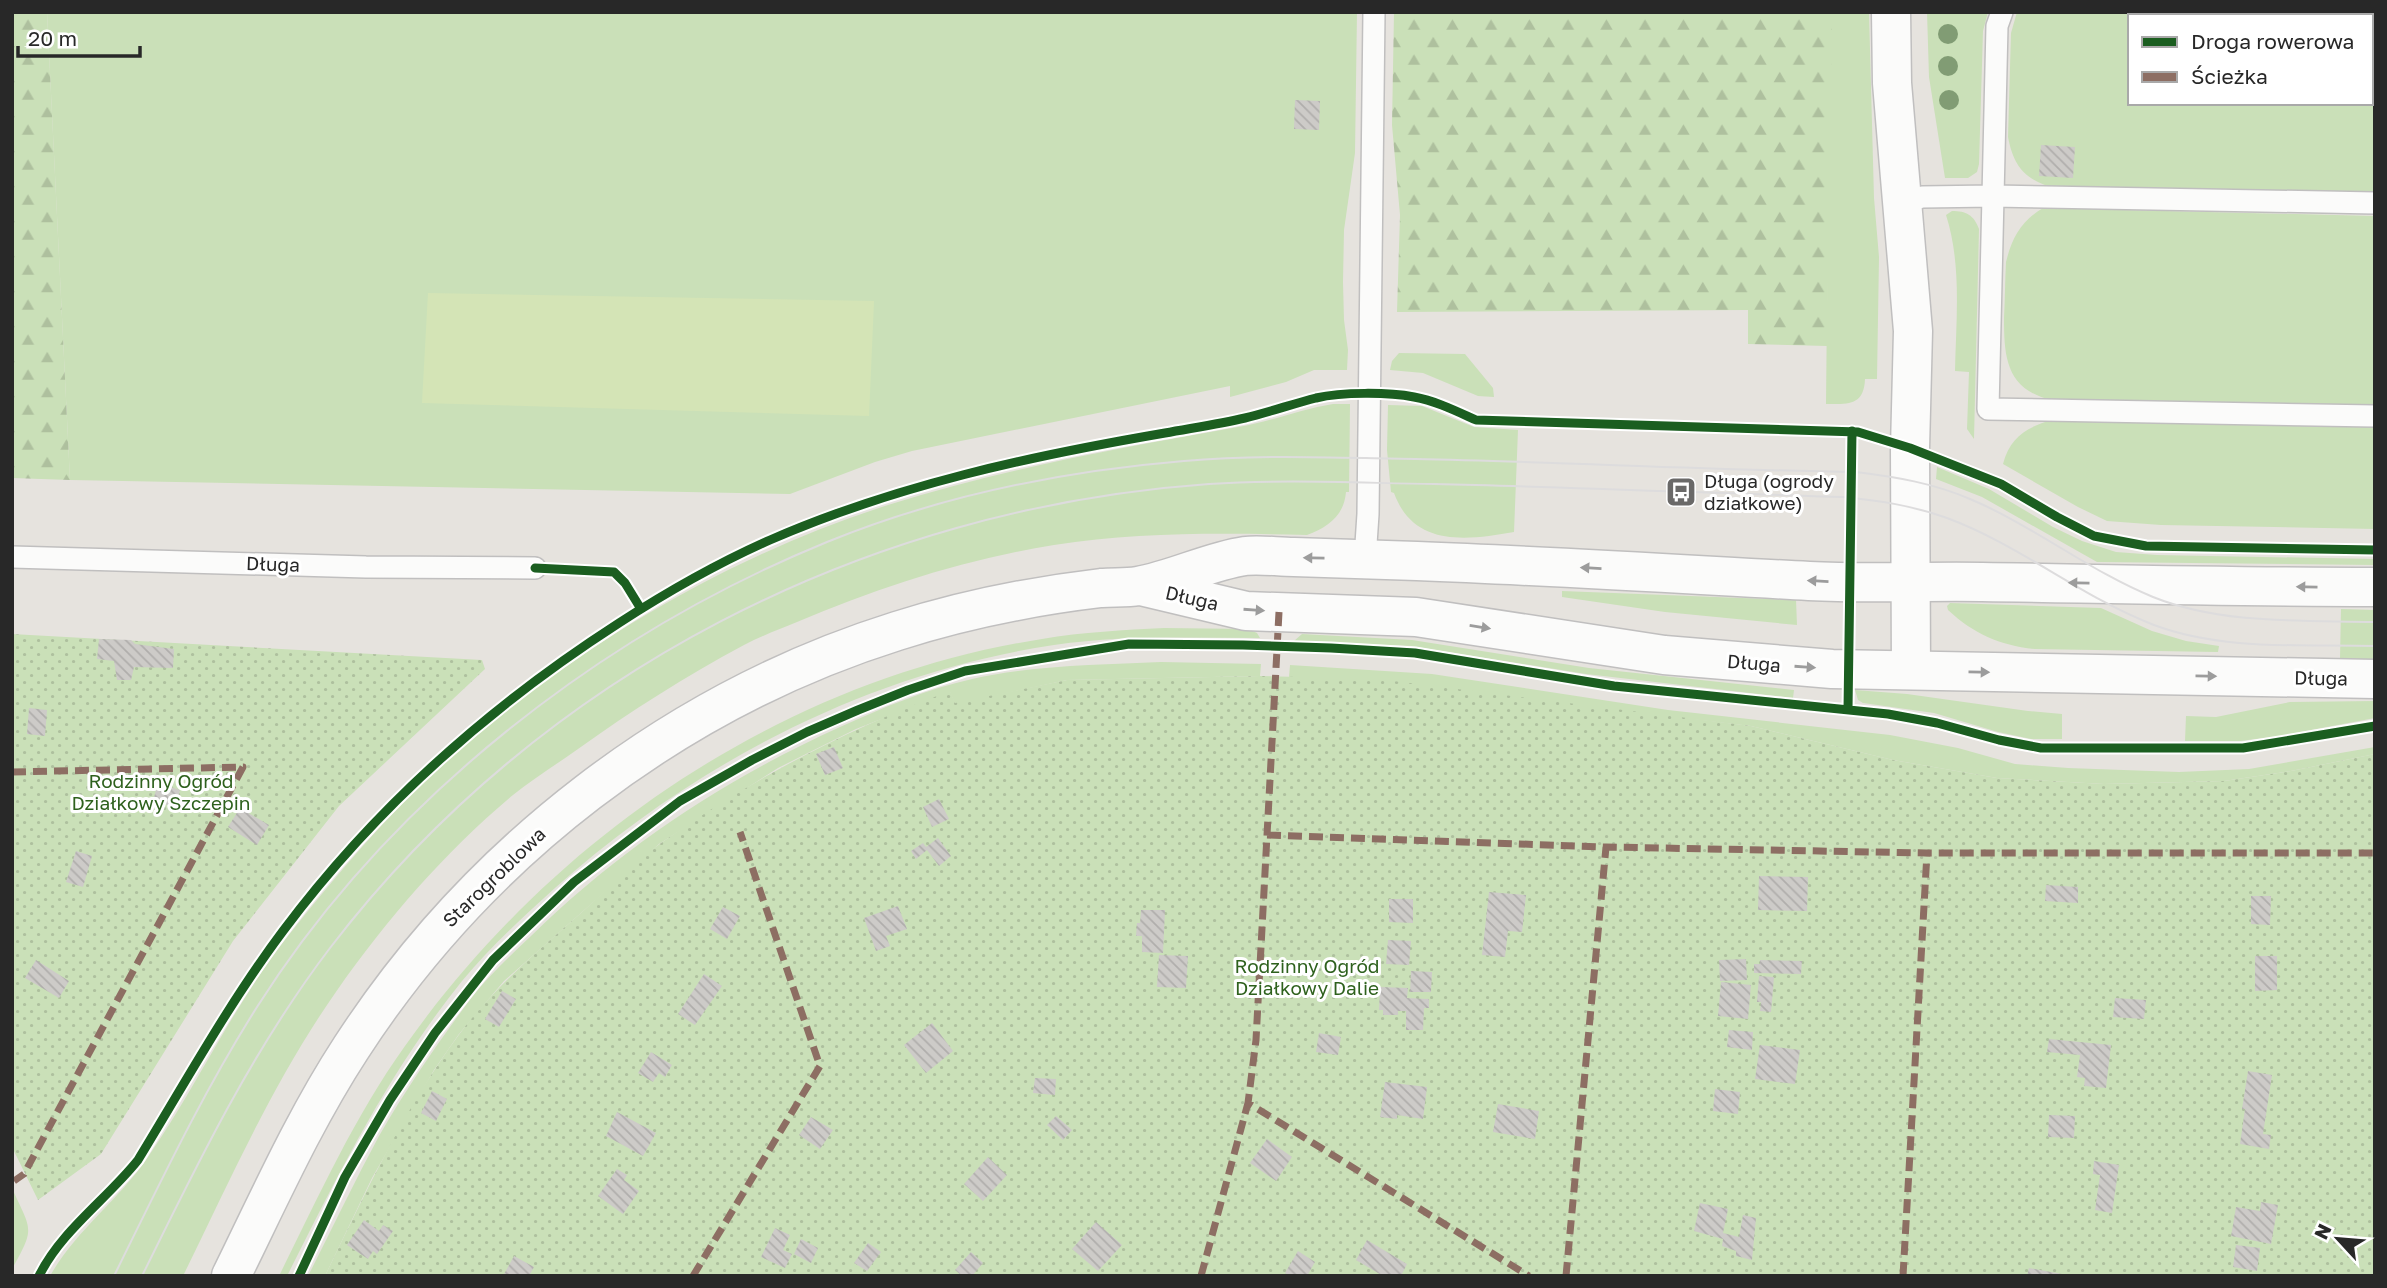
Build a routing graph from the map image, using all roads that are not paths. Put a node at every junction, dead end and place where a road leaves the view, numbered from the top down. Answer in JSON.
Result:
{"nodes":[{"id":1,"x":1374,"y":12,"type":"edge"},
{"id":2,"x":1891,"y":12,"type":"edge"},
{"id":3,"x":2002,"y":12,"type":"edge"},
{"id":4,"x":1993,"y":195,"type":"junction"},
{"id":5,"x":1903,"y":203,"type":"junction"},
{"id":6,"x":2375,"y":203,"type":"edge"},
{"id":7,"x":2375,"y":416,"type":"edge"},
{"id":8,"x":12,"y":557,"type":"edge"},
{"id":9,"x":1365,"y":559,"type":"junction"},
{"id":10,"x":535,"y":568,"type":"dead end"},
{"id":11,"x":1910,"y":581,"type":"junction"},
{"id":12,"x":1139,"y":586,"type":"junction"},
{"id":13,"x":2375,"y":587,"type":"edge"},
{"id":14,"x":900,"y":630,"type":"joint"},
{"id":15,"x":1910,"y":670,"type":"junction"},
{"id":16,"x":2375,"y":679,"type":"edge"},
{"id":17,"x":231,"y":1276,"type":"edge"}],
"edges":[{"from":1,"to":9,"type":"lane"},
{"from":2,"to":5,"type":"street"},
{"from":3,"to":4,"type":"lane"},
{"from":4,"to":5,"type":"lane"},
{"from":4,"to":6,"type":"lane"},
{"from":4,"to":7,"type":"lane"},
{"from":5,"to":11,"type":"street"},
{"from":8,"to":10,"type":"lane","name":"Długa"},
{"from":11,"to":9,"type":"street","name":"Długa","one_way":true},
{"from":9,"to":12,"type":"street","name":"Długa","one_way":true},
{"from":13,"to":11,"type":"street","name":"Długa","one_way":true},
{"from":11,"to":15,"type":"street"},
{"from":12,"to":14,"type":"street","name":"Długa"},
{"from":12,"to":15,"type":"street","name":"Długa","one_way":true},
{"from":14,"to":17,"type":"street","name":"Starogroblowa"},
{"from":15,"to":16,"type":"street","name":"Długa","one_way":true}]}
